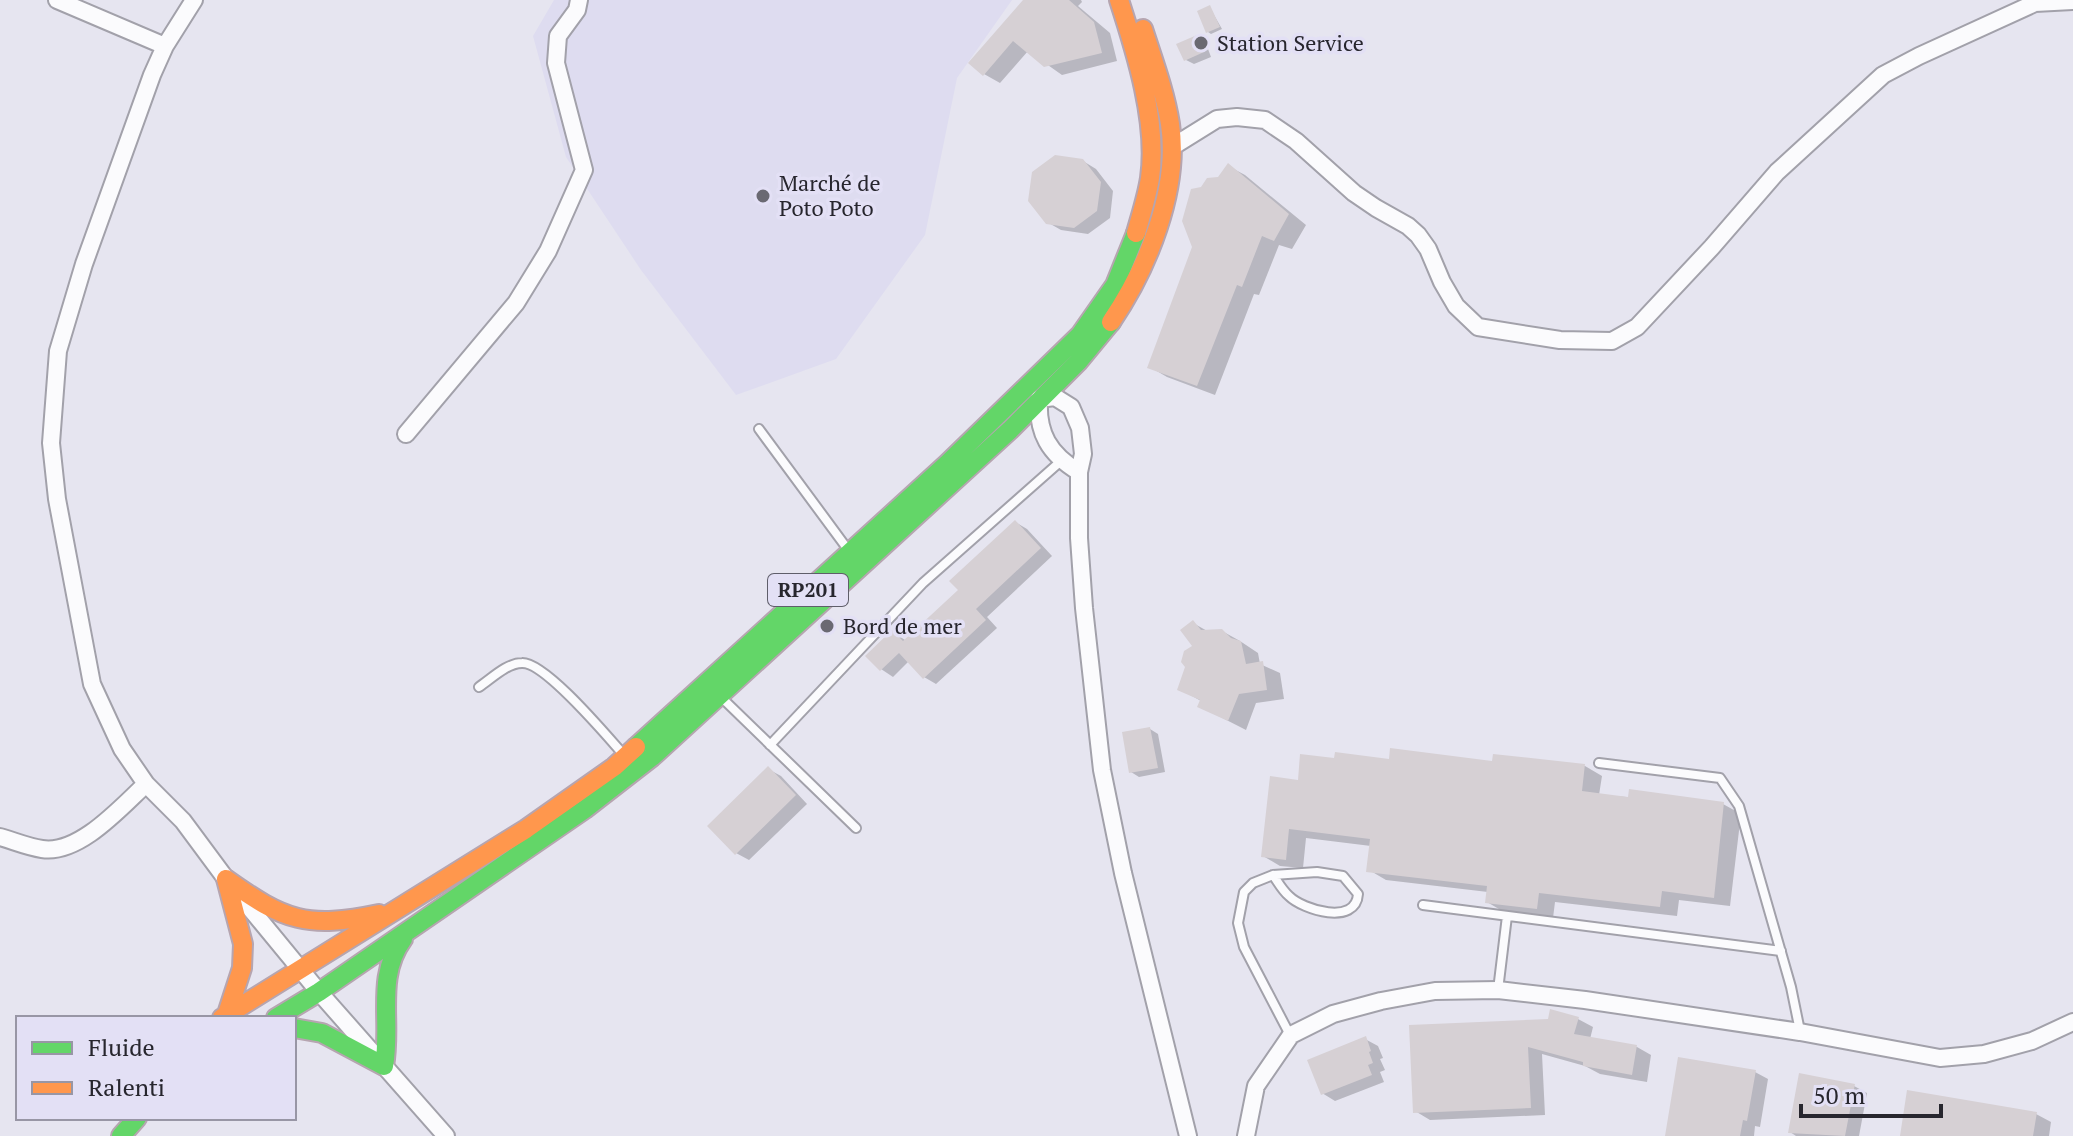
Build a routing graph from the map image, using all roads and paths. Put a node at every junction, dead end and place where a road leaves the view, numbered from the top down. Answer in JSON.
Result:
{"nodes":[{"id":1,"x":57,"y":0,"type":"edge"},
{"id":2,"x":194,"y":0,"type":"edge"},
{"id":3,"x":579,"y":0,"type":"edge"},
{"id":4,"x":1119,"y":0,"type":"edge"},
{"id":5,"x":1134,"y":0,"type":"edge"},
{"id":6,"x":2035,"y":1,"type":"edge"},
{"id":7,"x":2073,"y":1,"type":"edge"},
{"id":8,"x":165,"y":46,"type":"junction"},
{"id":9,"x":1172,"y":147,"type":"junction"},
{"id":10,"x":1039,"y":399,"type":"junction"},
{"id":11,"x":759,"y":429,"type":"dead end"},
{"id":12,"x":406,"y":434,"type":"dead end"},
{"id":13,"x":1061,"y":461,"type":"junction"},
{"id":14,"x":1079,"y":472,"type":"junction"},
{"id":15,"x":851,"y":552,"type":"junction"},
{"id":16,"x":479,"y":687,"type":"dead end"},
{"id":17,"x":718,"y":695,"type":"junction"},
{"id":18,"x":770,"y":745,"type":"junction"},
{"id":19,"x":626,"y":758,"type":"junction"},
{"id":20,"x":1599,"y":763,"type":"dead end"},
{"id":21,"x":146,"y":784,"type":"junction"},
{"id":22,"x":856,"y":828,"type":"dead end"},
{"id":23,"x":0,"y":837,"type":"edge"},
{"id":24,"x":1273,"y":875,"type":"junction"},
{"id":25,"x":226,"y":879,"type":"junction"},
{"id":26,"x":1423,"y":905,"type":"dead end"},
{"id":27,"x":401,"y":909,"type":"junction"},
{"id":28,"x":1507,"y":916,"type":"junction"},
{"id":29,"x":412,"y":928,"type":"junction"},
{"id":30,"x":1781,"y":951,"type":"junction"},
{"id":31,"x":301,"y":968,"type":"junction"},
{"id":32,"x":1498,"y":990,"type":"junction"},
{"id":33,"x":319,"y":992,"type":"junction"},
{"id":34,"x":225,"y":1016,"type":"edge"},
{"id":35,"x":279,"y":1016,"type":"edge"},
{"id":36,"x":2073,"y":1022,"type":"edge"},
{"id":37,"x":296,"y":1028,"type":"edge"},
{"id":38,"x":1800,"y":1032,"type":"junction"},
{"id":39,"x":1291,"y":1035,"type":"junction"},
{"id":40,"x":384,"y":1066,"type":"junction"},
{"id":41,"x":135,"y":1120,"type":"edge"},
{"id":42,"x":121,"y":1136,"type":"edge"},
{"id":43,"x":446,"y":1136,"type":"edge"},
{"id":44,"x":1188,"y":1136,"type":"edge"},
{"id":45,"x":1246,"y":1136,"type":"edge"}],
"edges":[{"from":1,"to":8,"type":"street"},
{"from":2,"to":8,"type":"street"},
{"from":3,"to":12,"type":"street"},
{"from":4,"to":15,"type":"main road","number":"RP201"},
{"from":5,"to":9,"type":"main road","number":"RP201"},
{"from":6,"to":7,"type":"street"},
{"from":6,"to":9,"type":"street"},
{"from":8,"to":21,"type":"street"},
{"from":9,"to":10,"type":"main road","number":"RP201"},
{"from":10,"to":13,"type":"street"},
{"from":10,"to":14,"type":"street"},
{"from":10,"to":17,"type":"main road","number":"RP201"},
{"from":11,"to":15,"type":"lane"},
{"from":13,"to":14,"type":"street"},
{"from":13,"to":18,"type":"lane"},
{"from":14,"to":44,"type":"street"},
{"from":15,"to":19,"type":"main road","number":"RP201"},
{"from":16,"to":19,"type":"lane"},
{"from":17,"to":18,"type":"lane"},
{"from":17,"to":29,"type":"main road","number":"RP201"},
{"from":18,"to":22,"type":"lane"},
{"from":19,"to":27,"type":"main road","number":"RP201"},
{"from":20,"to":30,"type":"lane"},
{"from":21,"to":23,"type":"street"},
{"from":21,"to":25,"type":"street"},
{"from":24,"to":24,"type":"lane"},
{"from":24,"to":39,"type":"lane"},
{"from":25,"to":27,"type":"main road"},
{"from":25,"to":31,"type":"street"},
{"from":25,"to":34,"type":"main road"},
{"from":26,"to":28,"type":"lane"},
{"from":27,"to":31,"type":"main road","number":"RP201"},
{"from":28,"to":30,"type":"lane"},
{"from":28,"to":32,"type":"lane"},
{"from":29,"to":33,"type":"main road","number":"RP201"},
{"from":29,"to":40,"type":"main road"},
{"from":30,"to":38,"type":"lane"},
{"from":31,"to":33,"type":"street"},
{"from":31,"to":34,"type":"main road","number":"RP201"},
{"from":32,"to":38,"type":"street"},
{"from":32,"to":39,"type":"street"},
{"from":33,"to":35,"type":"main road","number":"RP201"},
{"from":33,"to":40,"type":"street"},
{"from":36,"to":38,"type":"street"},
{"from":37,"to":40,"type":"main road"},
{"from":39,"to":45,"type":"street"},
{"from":40,"to":43,"type":"street"},
{"from":41,"to":42,"type":"main road"}]}
